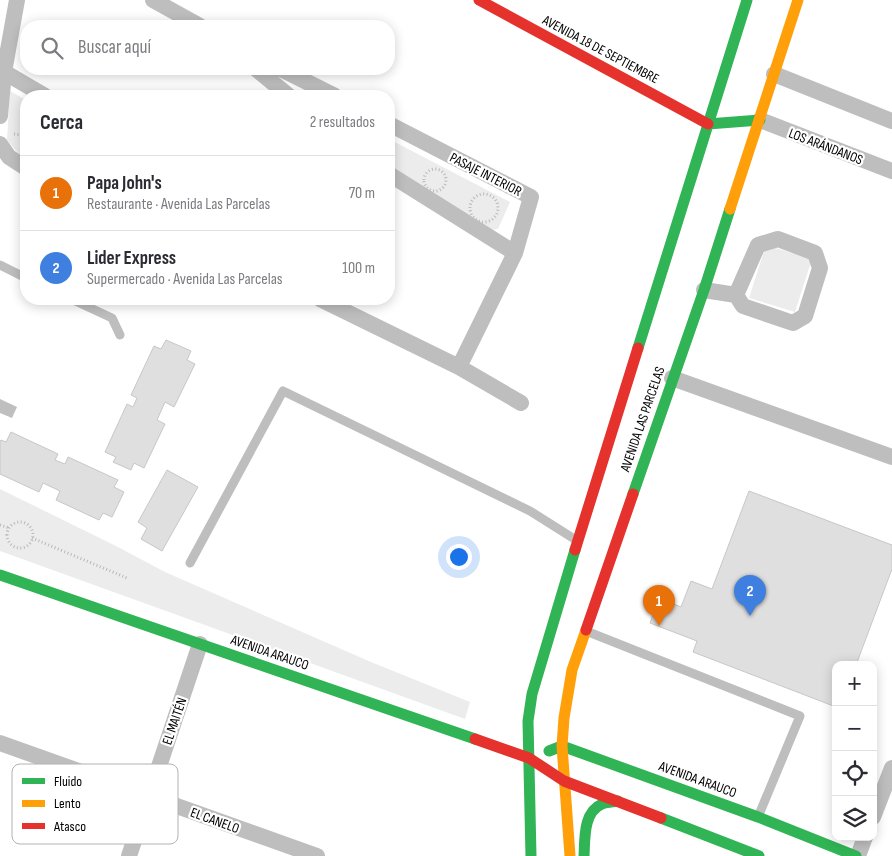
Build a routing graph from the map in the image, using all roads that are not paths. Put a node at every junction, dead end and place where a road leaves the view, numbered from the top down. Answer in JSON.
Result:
{"nodes":[{"id":1,"x":17,"y":0,"type":"edge"},
{"id":2,"x":153,"y":0,"type":"edge"},
{"id":3,"x":479,"y":0,"type":"edge"},
{"id":4,"x":747,"y":0,"type":"edge"},
{"id":5,"x":798,"y":0,"type":"edge"},
{"id":6,"x":189,"y":20,"type":"edge"},
{"id":7,"x":4,"y":72,"type":"junction"},
{"id":8,"x":774,"y":74,"type":"junction"},
{"id":9,"x":263,"y":75,"type":"edge"},
{"id":10,"x":293,"y":75,"type":"edge"},
{"id":11,"x":35,"y":90,"type":"edge"},
{"id":12,"x":282,"y":90,"type":"edge"},
{"id":13,"x":323,"y":90,"type":"edge"},
{"id":14,"x":0,"y":116,"type":"edge"},
{"id":15,"x":760,"y":120,"type":"junction"},
{"id":16,"x":892,"y":121,"type":"edge"},
{"id":17,"x":708,"y":124,"type":"junction"},
{"id":18,"x":395,"y":127,"type":"edge"},
{"id":19,"x":0,"y":144,"type":"edge"},
{"id":20,"x":20,"y":164,"type":"edge"},
{"id":21,"x":892,"y":171,"type":"edge"},
{"id":22,"x":395,"y":178,"type":"edge"},
{"id":23,"x":515,"y":253,"type":"junction"},
{"id":24,"x":0,"y":265,"type":"edge"},
{"id":25,"x":20,"y":275,"type":"edge"},
{"id":26,"x":704,"y":290,"type":"junction"},
{"id":27,"x":736,"y":295,"type":"junction"},
{"id":28,"x":84,"y":305,"type":"edge"},
{"id":29,"x":332,"y":305,"type":"edge"},
{"id":30,"x":120,"y":335,"type":"dead end"},
{"id":31,"x":459,"y":367,"type":"junction"},
{"id":32,"x":672,"y":378,"type":"junction"},
{"id":33,"x":521,"y":403,"type":"dead end"},
{"id":34,"x":892,"y":457,"type":"edge"},
{"id":35,"x":578,"y":541,"type":"junction"},
{"id":36,"x":190,"y":563,"type":"dead end"},
{"id":37,"x":0,"y":575,"type":"edge"},
{"id":38,"x":585,"y":630,"type":"junction"},
{"id":39,"x":200,"y":644,"type":"junction"},
{"id":40,"x":0,"y":743,"type":"edge"},
{"id":41,"x":562,"y":746,"type":"junction"},
{"id":42,"x":529,"y":758,"type":"junction"},
{"id":43,"x":59,"y":764,"type":"edge"},
{"id":44,"x":160,"y":764,"type":"edge"},
{"id":45,"x":892,"y":768,"type":"edge"},
{"id":46,"x":564,"y":780,"type":"junction"},
{"id":47,"x":618,"y":801,"type":"junction"},
{"id":48,"x":178,"y":806,"type":"edge"},
{"id":49,"x":877,"y":807,"type":"edge"},
{"id":50,"x":758,"y":817,"type":"junction"},
{"id":51,"x":863,"y":841,"type":"edge"},
{"id":52,"x":133,"y":844,"type":"edge"},
{"id":53,"x":129,"y":856,"type":"edge"},
{"id":54,"x":317,"y":856,"type":"edge"},
{"id":55,"x":531,"y":856,"type":"edge"},
{"id":56,"x":570,"y":856,"type":"edge"},
{"id":57,"x":584,"y":856,"type":"edge"},
{"id":58,"x":759,"y":856,"type":"edge"},
{"id":59,"x":857,"y":856,"type":"edge"}],
"edges":[{"from":1,"to":7,"type":"street"},
{"from":2,"to":6,"type":"street"},
{"from":3,"to":17,"type":"main road","name":"AVENIDA 18 DE SEPTIEMBRE"},
{"from":4,"to":17,"type":"main road","name":"AVENIDA LAS PARCELAS"},
{"from":5,"to":8,"type":"main road","name":"AVENIDA LAS PARCELAS"},
{"from":7,"to":11,"type":"street"},
{"from":7,"to":14,"type":"street"},
{"from":8,"to":15,"type":"main road","name":"AVENIDA LAS PARCELAS"},
{"from":8,"to":16,"type":"street"},
{"from":9,"to":12,"type":"street"},
{"from":10,"to":13,"type":"street"},
{"from":15,"to":17,"type":"main road"},
{"from":15,"to":21,"type":"street","name":"LOS ARÁNDANOS"},
{"from":15,"to":26,"type":"main road","name":"AVENIDA LAS PARCELAS"},
{"from":17,"to":35,"type":"main road","name":"AVENIDA LAS PARCELAS"},
{"from":18,"to":23,"type":"street","name":"PASAJE INTERIOR"},
{"from":19,"to":20,"type":"street"},
{"from":22,"to":23,"type":"street"},
{"from":23,"to":31,"type":"street","name":"PASAJE INTERIOR"},
{"from":24,"to":25,"type":"lane"},
{"from":26,"to":27,"type":"street"},
{"from":26,"to":32,"type":"main road","name":"AVENIDA LAS PARCELAS"},
{"from":27,"to":27,"type":"street"},
{"from":28,"to":30,"type":"lane"},
{"from":29,"to":31,"type":"street"},
{"from":31,"to":33,"type":"street"},
{"from":32,"to":34,"type":"street"},
{"from":32,"to":38,"type":"main road","name":"AVENIDA LAS PARCELAS"},
{"from":35,"to":36,"type":"lane"},
{"from":35,"to":42,"type":"main road","name":"AVENIDA LAS PARCELAS"},
{"from":37,"to":39,"type":"main road","name":"AVENIDA ARAUCO"},
{"from":38,"to":41,"type":"main road","name":"AVENIDA LAS PARCELAS"},
{"from":38,"to":50,"type":"lane"},
{"from":39,"to":42,"type":"main road","name":"AVENIDA ARAUCO"},
{"from":39,"to":44,"type":"street","name":"EL MAITÉN"},
{"from":40,"to":43,"type":"street","name":"EL CANELO"},
{"from":41,"to":42,"type":"main road"},
{"from":41,"to":46,"type":"main road","name":"AVENIDA LAS PARCELAS"},
{"from":41,"to":50,"type":"main road","name":"AVENIDA ARAUCO"},
{"from":42,"to":46,"type":"main road","name":"AVENIDA ARAUCO"},
{"from":42,"to":55,"type":"main road","name":"AVENIDA LAS PARCELAS"},
{"from":45,"to":49,"type":"street"},
{"from":46,"to":47,"type":"main road","name":"AVENIDA ARAUCO"},
{"from":46,"to":56,"type":"main road","name":"AVENIDA LAS PARCELAS"},
{"from":47,"to":57,"type":"main road"},
{"from":47,"to":58,"type":"main road","name":"AVENIDA ARAUCO"},
{"from":48,"to":54,"type":"street","name":"EL CANELO"},
{"from":50,"to":59,"type":"main road","name":"AVENIDA ARAUCO"},
{"from":51,"to":59,"type":"street"},
{"from":52,"to":53,"type":"street","name":"EL MAITÉN"}]}
